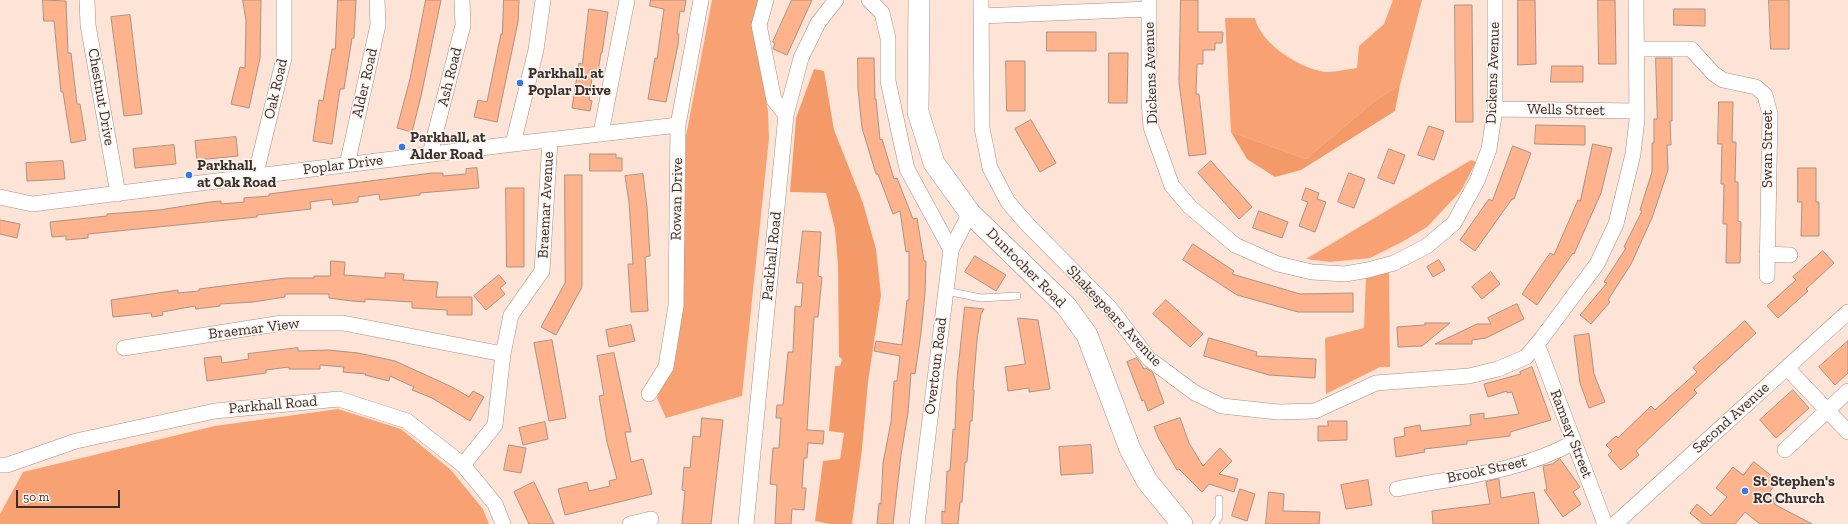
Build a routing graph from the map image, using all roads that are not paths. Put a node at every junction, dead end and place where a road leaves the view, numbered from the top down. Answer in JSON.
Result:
{"nodes":[{"id":1,"x":87,"y":0,"type":"edge"},
{"id":2,"x":284,"y":0,"type":"edge"},
{"id":3,"x":377,"y":0,"type":"edge"},
{"id":4,"x":462,"y":0,"type":"edge"},
{"id":5,"x":543,"y":0,"type":"edge"},
{"id":6,"x":627,"y":0,"type":"edge"},
{"id":7,"x":701,"y":0,"type":"edge"},
{"id":8,"x":766,"y":0,"type":"edge"},
{"id":9,"x":836,"y":0,"type":"edge"},
{"id":10,"x":869,"y":0,"type":"edge"},
{"id":11,"x":919,"y":0,"type":"edge"},
{"id":12,"x":981,"y":0,"type":"edge"},
{"id":13,"x":1495,"y":0,"type":"edge"},
{"id":14,"x":1636,"y":0,"type":"edge"},
{"id":15,"x":1149,"y":5,"type":"edge"},
{"id":16,"x":981,"y":16,"type":"junction"},
{"id":17,"x":1637,"y":49,"type":"junction"},
{"id":18,"x":1495,"y":109,"type":"junction"},
{"id":19,"x":1637,"y":111,"type":"junction"},
{"id":20,"x":786,"y":115,"type":"junction"},
{"id":21,"x":678,"y":125,"type":"junction"},
{"id":22,"x":601,"y":133,"type":"junction"},
{"id":23,"x":550,"y":140,"type":"junction"},
{"id":24,"x":513,"y":144,"type":"junction"},
{"id":25,"x":430,"y":154,"type":"junction"},
{"id":26,"x":347,"y":165,"type":"junction"},
{"id":27,"x":255,"y":177,"type":"junction"},
{"id":28,"x":118,"y":194,"type":"junction"},
{"id":29,"x":0,"y":197,"type":"edge"},
{"id":30,"x":970,"y":213,"type":"junction"},
{"id":31,"x":951,"y":250,"type":"junction"},
{"id":32,"x":1767,"y":254,"type":"junction"},
{"id":33,"x":1790,"y":255,"type":"dead end"},
{"id":34,"x":1767,"y":276,"type":"dead end"},
{"id":35,"x":946,"y":291,"type":"junction"},
{"id":36,"x":1018,"y":296,"type":"dead end"},
{"id":37,"x":1848,"y":312,"type":"edge"},
{"id":38,"x":1537,"y":344,"type":"junction"},
{"id":39,"x":124,"y":348,"type":"dead end"},
{"id":40,"x":503,"y":354,"type":"junction"},
{"id":41,"x":1787,"y":368,"type":"junction"},
{"id":42,"x":1848,"y":391,"type":"edge"},
{"id":43,"x":649,"y":394,"type":"dead end"},
{"id":44,"x":1827,"y":410,"type":"junction"},
{"id":45,"x":1848,"y":432,"type":"edge"},
{"id":46,"x":1574,"y":442,"type":"junction"},
{"id":47,"x":1785,"y":450,"type":"dead end"},
{"id":48,"x":464,"y":465,"type":"junction"},
{"id":49,"x":0,"y":466,"type":"edge"},
{"id":50,"x":1397,"y":488,"type":"dead end"},
{"id":51,"x":1220,"y":499,"type":"dead end"},
{"id":52,"x":651,"y":519,"type":"dead end"},
{"id":53,"x":503,"y":524,"type":"edge"},
{"id":54,"x":630,"y":524,"type":"edge"},
{"id":55,"x":746,"y":524,"type":"edge"},
{"id":56,"x":916,"y":524,"type":"edge"},
{"id":57,"x":1182,"y":524,"type":"edge"},
{"id":58,"x":1214,"y":524,"type":"edge"},
{"id":59,"x":1605,"y":524,"type":"edge"},
{"id":60,"x":1615,"y":524,"type":"edge"}],
"edges":[{"from":1,"to":28,"type":"street","name":"Chestnut Drive"},
{"from":2,"to":27,"type":"street","name":"Oak Road"},
{"from":3,"to":26,"type":"street","name":"Alder Road"},
{"from":4,"to":25,"type":"street","name":"Ash Road"},
{"from":5,"to":24,"type":"street"},
{"from":6,"to":22,"type":"street"},
{"from":7,"to":21,"type":"street","name":"Rowan Drive"},
{"from":8,"to":20,"type":"street"},
{"from":9,"to":20,"type":"street","name":"Parkhall Road"},
{"from":10,"to":31,"type":"street"},
{"from":11,"to":30,"type":"main road","name":"Duntocher Road"},
{"from":12,"to":16,"type":"street","name":"Shakespeare Avenue"},
{"from":13,"to":18,"type":"street","name":"Dickens Avenue"},
{"from":14,"to":17,"type":"street","name":"Shakespeare Avenue"},
{"from":15,"to":16,"type":"street"},
{"from":15,"to":18,"type":"street","name":"Dickens Avenue"},
{"from":16,"to":38,"type":"street","name":"Shakespeare Avenue"},
{"from":17,"to":19,"type":"street","name":"Shakespeare Avenue"},
{"from":17,"to":32,"type":"street","name":"Swan Street"},
{"from":18,"to":19,"type":"street","name":"Wells Street"},
{"from":19,"to":38,"type":"street","name":"Shakespeare Avenue"},
{"from":20,"to":55,"type":"street","name":"Parkhall Road"},
{"from":21,"to":22,"type":"street","name":"Poplar Drive"},
{"from":21,"to":43,"type":"street","name":"Rowan Drive"},
{"from":22,"to":23,"type":"street","name":"Poplar Drive"},
{"from":23,"to":24,"type":"street","name":"Poplar Drive"},
{"from":23,"to":40,"type":"street","name":"Braemar Avenue"},
{"from":24,"to":25,"type":"street","name":"Poplar Drive"},
{"from":25,"to":26,"type":"street","name":"Poplar Drive"},
{"from":26,"to":27,"type":"street","name":"Poplar Drive"},
{"from":27,"to":28,"type":"street","name":"Poplar Drive"},
{"from":28,"to":29,"type":"street","name":"Poplar Drive"},
{"from":30,"to":31,"type":"street","name":"Overtoun Road"},
{"from":30,"to":57,"type":"main road","name":"Duntocher Road"},
{"from":31,"to":35,"type":"street","name":"Overtoun Road"},
{"from":32,"to":33,"type":"street"},
{"from":32,"to":34,"type":"street","name":"Swan Street"},
{"from":35,"to":36,"type":"lane"},
{"from":35,"to":56,"type":"street","name":"Overtoun Road"},
{"from":37,"to":41,"type":"street","name":"Second Avenue"},
{"from":38,"to":46,"type":"street","name":"Ramsay Street"},
{"from":39,"to":40,"type":"street","name":"Braemar View"},
{"from":40,"to":48,"type":"street","name":"Braemar Avenue"},
{"from":41,"to":44,"type":"street"},
{"from":41,"to":60,"type":"street","name":"Second Avenue"},
{"from":42,"to":44,"type":"street"},
{"from":44,"to":45,"type":"street"},
{"from":44,"to":47,"type":"street"},
{"from":46,"to":50,"type":"street","name":"Brook Street"},
{"from":46,"to":59,"type":"street","name":"Ramsay Street"},
{"from":48,"to":49,"type":"street","name":"Parkhall Road"},
{"from":48,"to":53,"type":"street","name":"Parkhall Road"},
{"from":51,"to":58,"type":"lane"},
{"from":52,"to":54,"type":"street"}]}
